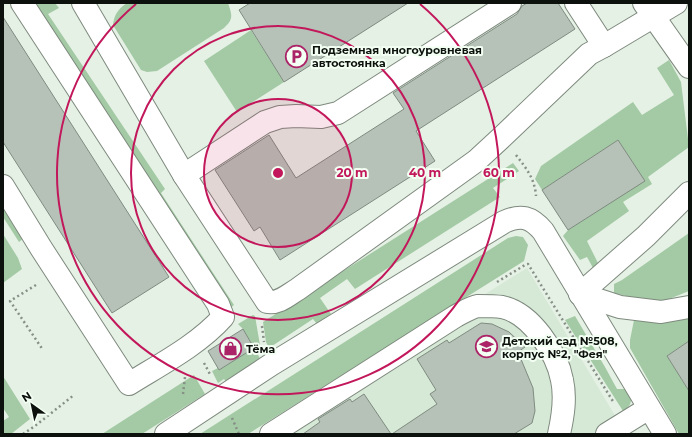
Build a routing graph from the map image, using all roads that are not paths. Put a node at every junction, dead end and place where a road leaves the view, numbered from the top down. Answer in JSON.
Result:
{"nodes":[{"id":1,"x":22,"y":3,"type":"edge"},
{"id":2,"x":83,"y":3,"type":"edge"},
{"id":3,"x":510,"y":3,"type":"edge"},
{"id":4,"x":576,"y":3,"type":"edge"},
{"id":5,"x":676,"y":3,"type":"edge"},
{"id":6,"x":649,"y":10,"type":"edge"},
{"id":7,"x":604,"y":46,"type":"junction"},
{"id":8,"x":689,"y":67,"type":"edge"},
{"id":9,"x":184,"y":175,"type":"junction"},
{"id":10,"x":3,"y":186,"type":"edge"},
{"id":11,"x":689,"y":193,"type":"edge"},
{"id":12,"x":580,"y":294,"type":"junction"},
{"id":13,"x":689,"y":306,"type":"edge"},
{"id":14,"x":649,"y":408,"type":"junction"},
{"id":15,"x":175,"y":429,"type":"edge"},
{"id":16,"x":271,"y":434,"type":"edge"},
{"id":17,"x":559,"y":434,"type":"edge"},
{"id":18,"x":607,"y":434,"type":"edge"},
{"id":19,"x":665,"y":434,"type":"edge"}],
"edges":[{"from":1,"to":10,"type":"lane"},
{"from":2,"to":9,"type":"lane"},
{"from":3,"to":9,"type":"lane"},
{"from":4,"to":7,"type":"lane"},
{"from":5,"to":6,"type":"lane"},
{"from":6,"to":7,"type":"lane"},
{"from":6,"to":8,"type":"lane"},
{"from":7,"to":9,"type":"lane"},
{"from":11,"to":12,"type":"lane"},
{"from":12,"to":13,"type":"lane"},
{"from":12,"to":14,"type":"lane"},
{"from":12,"to":15,"type":"lane"},
{"from":14,"to":18,"type":"lane"},
{"from":14,"to":19,"type":"lane"},
{"from":16,"to":17,"type":"lane"}]}
